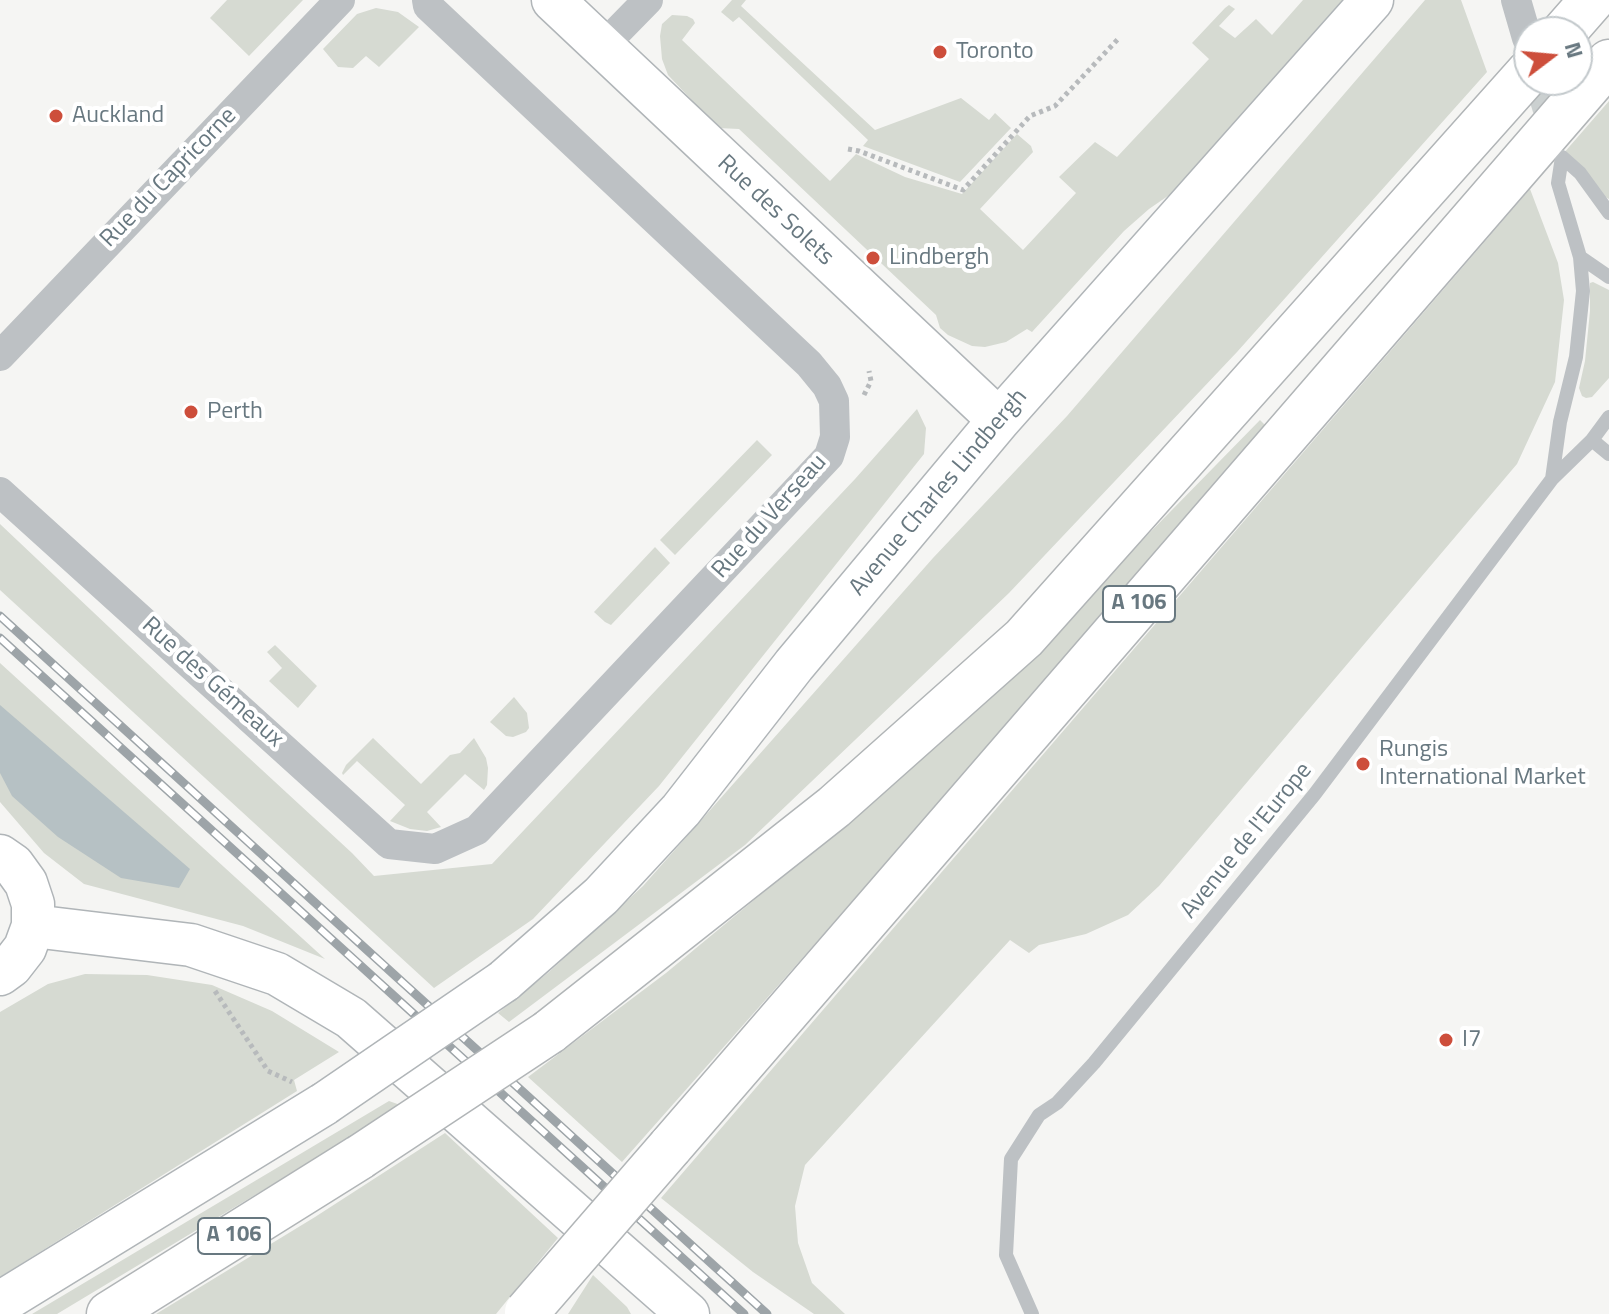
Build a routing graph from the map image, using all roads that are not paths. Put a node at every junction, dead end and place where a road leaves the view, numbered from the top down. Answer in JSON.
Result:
{"nodes":[{"id":1,"x":340,"y":0,"type":"edge"},
{"id":2,"x":427,"y":0,"type":"edge"},
{"id":3,"x":553,"y":0,"type":"edge"},
{"id":4,"x":648,"y":0,"type":"edge"},
{"id":5,"x":1372,"y":0,"type":"edge"},
{"id":6,"x":1592,"y":0,"type":"edge"},
{"id":7,"x":1574,"y":16,"type":"edge"},
{"id":8,"x":601,"y":48,"type":"junction"},
{"id":9,"x":1609,"y":62,"type":"edge"},
{"id":10,"x":1513,"y":78,"type":"edge"},
{"id":11,"x":1608,"y":215,"type":"edge"},
{"id":12,"x":1580,"y":257,"type":"junction"},
{"id":13,"x":1609,"y":277,"type":"edge"},
{"id":14,"x":0,"y":356,"type":"edge"},
{"id":15,"x":1609,"y":417,"type":"edge"},
{"id":16,"x":999,"y":420,"type":"junction"},
{"id":17,"x":1592,"y":440,"type":"junction"},
{"id":18,"x":1609,"y":454,"type":"edge"},
{"id":19,"x":1552,"y":479,"type":"junction"},
{"id":20,"x":0,"y":492,"type":"edge"},
{"id":21,"x":435,"y":849,"type":"joint"},
{"id":22,"x":0,"y":856,"type":"edge"},
{"id":23,"x":33,"y":926,"type":"junction"},
{"id":24,"x":0,"y":974,"type":"edge"},
{"id":25,"x":632,"y":1266,"type":"junction"},
{"id":26,"x":0,"y":1303,"type":"edge"},
{"id":27,"x":526,"y":1313,"type":"edge"},
{"id":28,"x":109,"y":1314,"type":"edge"},
{"id":29,"x":659,"y":1314,"type":"edge"},
{"id":30,"x":688,"y":1314,"type":"edge"},
{"id":31,"x":1032,"y":1314,"type":"edge"}],
"edges":[{"from":1,"to":14,"type":"street","name":"Rue du Capricorne"},
{"from":2,"to":21,"type":"street","name":"Rue du Verseau"},
{"from":3,"to":8,"type":"main road","name":"Rue des Solets"},
{"from":4,"to":8,"type":"street"},
{"from":5,"to":16,"type":"main road","name":"Avenue Charles Lindbergh"},
{"from":6,"to":7,"type":"highway","number":"A 106"},
{"from":8,"to":16,"type":"main road","name":"Rue des Solets"},
{"from":9,"to":27,"type":"highway","number":"A 106","bridge":true},
{"from":10,"to":28,"type":"highway","number":"A 106","bridge":true},
{"from":11,"to":12,"type":"lane"},
{"from":12,"to":13,"type":"lane"},
{"from":12,"to":19,"type":"lane"},
{"from":15,"to":17,"type":"lane","name":"Avenue de l'Europe"},
{"from":16,"to":26,"type":"main road","name":"Avenue Charles Lindbergh","bridge":true},
{"from":17,"to":18,"type":"lane"},
{"from":17,"to":19,"type":"lane","name":"Avenue de l'Europe"},
{"from":19,"to":31,"type":"lane","name":"Avenue de l'Europe"},
{"from":20,"to":21,"type":"street","name":"Rue des Gémeaux"},
{"from":22,"to":23,"type":"main road"},
{"from":23,"to":24,"type":"main road"},
{"from":23,"to":25,"type":"main road"},
{"from":25,"to":29,"type":"main road"},
{"from":25,"to":30,"type":"main road"}]}
